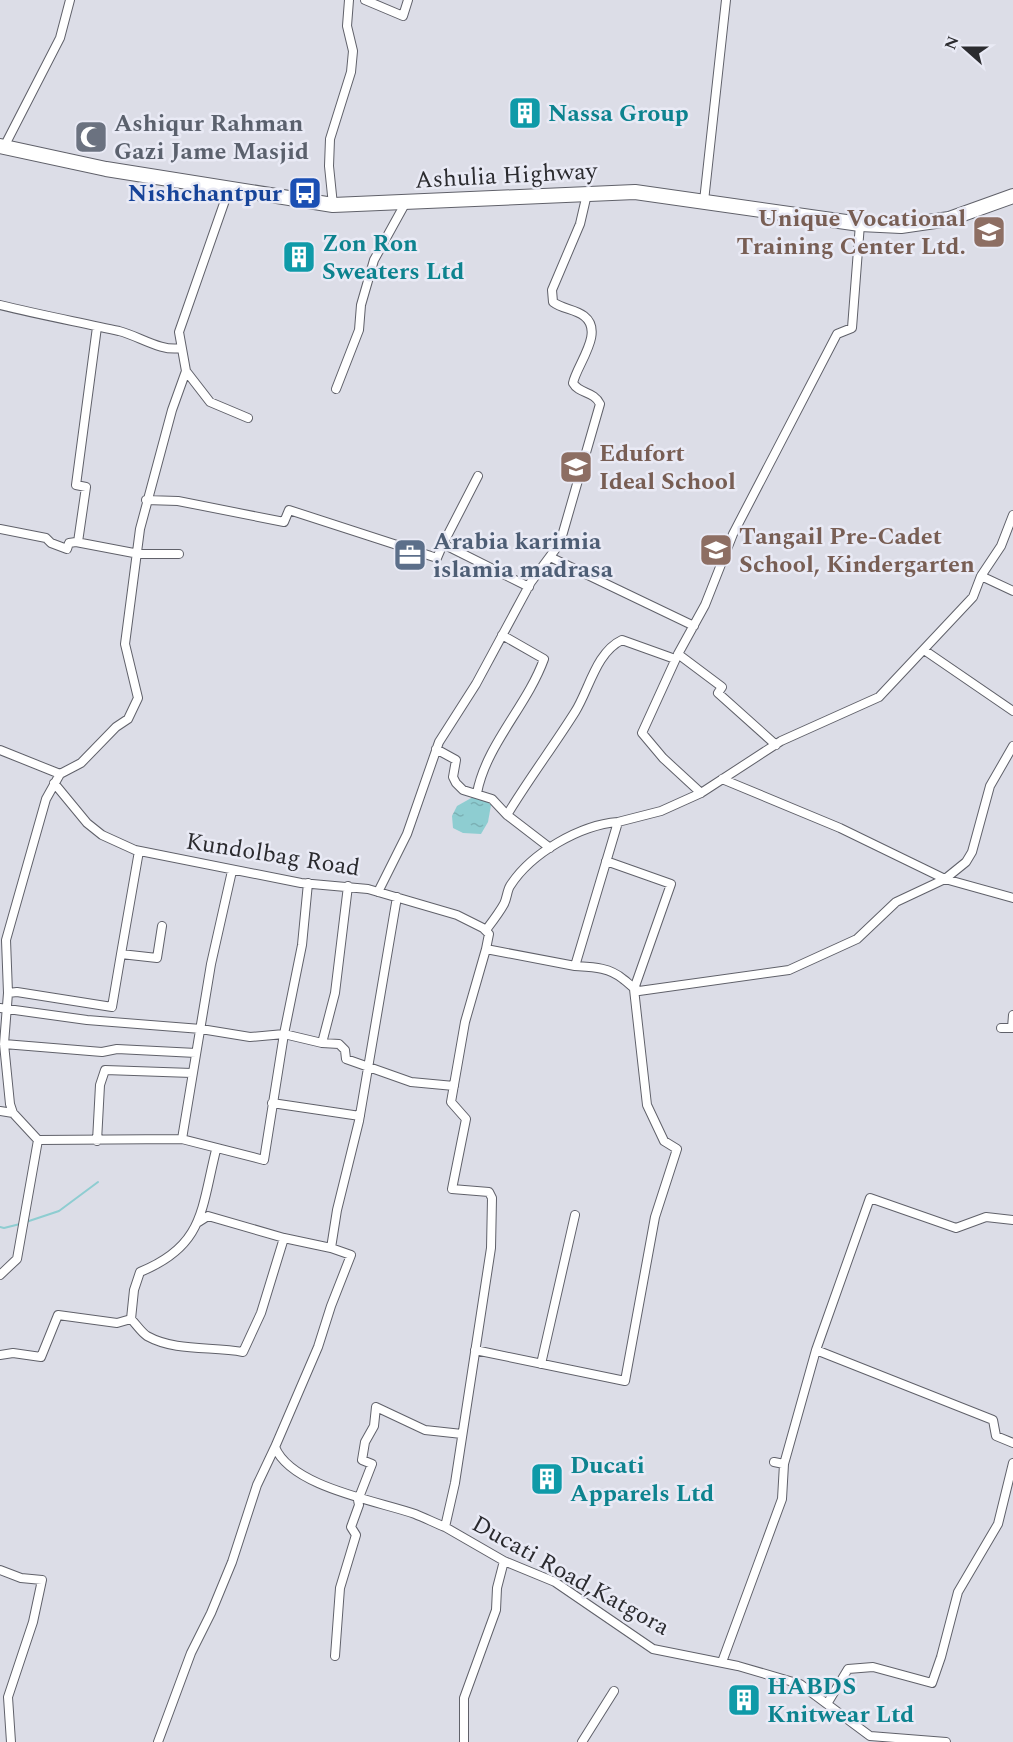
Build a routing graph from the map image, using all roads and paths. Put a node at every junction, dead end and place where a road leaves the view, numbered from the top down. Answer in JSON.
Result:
{"nodes":[{"id":1,"x":70,"y":0,"type":"edge"},
{"id":2,"x":349,"y":0,"type":"edge"},
{"id":3,"x":365,"y":0,"type":"edge"},
{"id":4,"x":408,"y":0,"type":"edge"},
{"id":5,"x":726,"y":0,"type":"edge"},
{"id":6,"x":2,"y":146,"type":"edge"},
{"id":7,"x":229,"y":189,"type":"junction"},
{"id":8,"x":587,"y":194,"type":"junction"},
{"id":9,"x":1013,"y":196,"type":"edge"},
{"id":10,"x":704,"y":201,"type":"junction"},
{"id":11,"x":406,"y":202,"type":"junction"},
{"id":12,"x":333,"y":205,"type":"junction"},
{"id":13,"x":860,"y":225,"type":"junction"},
{"id":14,"x":0,"y":305,"type":"edge"},
{"id":15,"x":97,"y":327,"type":"junction"},
{"id":16,"x":181,"y":348,"type":"junction"},
{"id":17,"x":186,"y":371,"type":"junction"},
{"id":18,"x":336,"y":389,"type":"dead end"},
{"id":19,"x":248,"y":418,"type":"dead end"},
{"id":20,"x":478,"y":476,"type":"dead end"},
{"id":21,"x":146,"y":500,"type":"junction"},
{"id":22,"x":1013,"y":515,"type":"edge"},
{"id":23,"x":0,"y":529,"type":"edge"},
{"id":24,"x":78,"y":542,"type":"junction"},
{"id":25,"x":443,"y":544,"type":"junction"},
{"id":26,"x":139,"y":554,"type":"junction"},
{"id":27,"x":179,"y":554,"type":"dead end"},
{"id":28,"x":550,"y":557,"type":"junction"},
{"id":29,"x":981,"y":576,"type":"junction"},
{"id":30,"x":529,"y":587,"type":"junction"},
{"id":31,"x":1013,"y":591,"type":"edge"},
{"id":32,"x":694,"y":626,"type":"junction"},
{"id":33,"x":502,"y":635,"type":"junction"},
{"id":34,"x":924,"y":650,"type":"junction"},
{"id":35,"x":677,"y":656,"type":"junction"},
{"id":36,"x":1013,"y":711,"type":"edge"},
{"id":37,"x":776,"y":745,"type":"junction"},
{"id":38,"x":1013,"y":746,"type":"edge"},
{"id":39,"x":436,"y":749,"type":"junction"},
{"id":40,"x":0,"y":750,"type":"edge"},
{"id":41,"x":60,"y":774,"type":"junction"},
{"id":42,"x":722,"y":779,"type":"junction"},
{"id":43,"x":54,"y":783,"type":"junction"},
{"id":44,"x":701,"y":793,"type":"junction"},
{"id":45,"x":477,"y":794,"type":"junction"},
{"id":46,"x":507,"y":815,"type":"junction"},
{"id":47,"x":618,"y":822,"type":"junction"},
{"id":48,"x":550,"y":848,"type":"junction"},
{"id":49,"x":139,"y":851,"type":"junction"},
{"id":50,"x":606,"y":861,"type":"junction"},
{"id":51,"x":232,"y":871,"type":"junction"},
{"id":52,"x":945,"y":879,"type":"junction"},
{"id":53,"x":308,"y":883,"type":"junction"},
{"id":54,"x":348,"y":886,"type":"junction"},
{"id":55,"x":378,"y":892,"type":"junction"},
{"id":56,"x":397,"y":897,"type":"junction"},
{"id":57,"x":1013,"y":898,"type":"edge"},
{"id":58,"x":162,"y":926,"type":"dead end"},
{"id":59,"x":486,"y":930,"type":"junction"},
{"id":60,"x":486,"y":949,"type":"junction"},
{"id":61,"x":121,"y":954,"type":"junction"},
{"id":62,"x":575,"y":966,"type":"junction"},
{"id":63,"x":634,"y":989,"type":"junction"},
{"id":64,"x":8,"y":993,"type":"junction"},
{"id":65,"x":3,"y":1009,"type":"edge"},
{"id":66,"x":1013,"y":1015,"type":"edge"},
{"id":67,"x":1001,"y":1028,"type":"dead end"},
{"id":68,"x":201,"y":1029,"type":"junction"},
{"id":69,"x":284,"y":1034,"type":"junction"},
{"id":70,"x":322,"y":1043,"type":"junction"},
{"id":71,"x":4,"y":1044,"type":"junction"},
{"id":72,"x":196,"y":1053,"type":"junction"},
{"id":73,"x":368,"y":1065,"type":"junction"},
{"id":74,"x":192,"y":1073,"type":"junction"},
{"id":75,"x":454,"y":1086,"type":"junction"},
{"id":76,"x":272,"y":1103,"type":"junction"},
{"id":77,"x":0,"y":1111,"type":"edge"},
{"id":78,"x":13,"y":1113,"type":"junction"},
{"id":79,"x":360,"y":1116,"type":"junction"},
{"id":80,"x":38,"y":1140,"type":"junction"},
{"id":81,"x":182,"y":1140,"type":"junction"},
{"id":82,"x":97,"y":1142,"type":"junction"},
{"id":83,"x":216,"y":1149,"type":"junction"},
{"id":84,"x":575,"y":1215,"type":"dead end"},
{"id":85,"x":1013,"y":1220,"type":"edge"},
{"id":86,"x":197,"y":1223,"type":"junction"},
{"id":87,"x":284,"y":1238,"type":"junction"},
{"id":88,"x":331,"y":1248,"type":"junction"},
{"id":89,"x":0,"y":1275,"type":"edge"},
{"id":90,"x":131,"y":1319,"type":"junction"},
{"id":91,"x":475,"y":1350,"type":"junction"},
{"id":92,"x":816,"y":1350,"type":"junction"},
{"id":93,"x":0,"y":1355,"type":"edge"},
{"id":94,"x":541,"y":1364,"type":"junction"},
{"id":95,"x":462,"y":1434,"type":"junction"},
{"id":96,"x":1013,"y":1443,"type":"edge"},
{"id":97,"x":275,"y":1447,"type":"junction"},
{"id":98,"x":774,"y":1461,"type":"dead end"},
{"id":99,"x":1013,"y":1463,"type":"edge"},
{"id":100,"x":784,"y":1464,"type":"junction"},
{"id":101,"x":358,"y":1500,"type":"junction"},
{"id":102,"x":445,"y":1527,"type":"junction"},
{"id":103,"x":504,"y":1562,"type":"junction"},
{"id":104,"x":0,"y":1570,"type":"edge"},
{"id":105,"x":334,"y":1656,"type":"dead end"},
{"id":106,"x":722,"y":1662,"type":"junction"},
{"id":107,"x":614,"y":1691,"type":"dead end"},
{"id":108,"x":827,"y":1704,"type":"junction"},
{"id":109,"x":11,"y":1742,"type":"edge"},
{"id":110,"x":158,"y":1742,"type":"edge"},
{"id":111,"x":464,"y":1742,"type":"edge"},
{"id":112,"x":582,"y":1742,"type":"edge"},
{"id":113,"x":946,"y":1742,"type":"edge"}],
"edges":[{"from":1,"to":6,"type":"street"},
{"from":2,"to":12,"type":"street"},
{"from":3,"to":4,"type":"street"},
{"from":5,"to":10,"type":"street"},
{"from":6,"to":7,"type":"highway","name":"Ashulia Highway"},
{"from":7,"to":12,"type":"highway","name":"Ashulia Highway"},
{"from":7,"to":16,"type":"street"},
{"from":8,"to":10,"type":"highway","name":"Ashulia Highway"},
{"from":8,"to":11,"type":"highway","name":"Ashulia Highway"},
{"from":8,"to":28,"type":"street"},
{"from":9,"to":13,"type":"highway","name":"Ashulia Highway"},
{"from":10,"to":13,"type":"highway","name":"Ashulia Highway"},
{"from":11,"to":12,"type":"highway","name":"Ashulia Highway"},
{"from":11,"to":18,"type":"street"},
{"from":13,"to":32,"type":"street"},
{"from":14,"to":15,"type":"street"},
{"from":15,"to":16,"type":"street"},
{"from":15,"to":24,"type":"street"},
{"from":16,"to":17,"type":"street"},
{"from":17,"to":19,"type":"street"},
{"from":17,"to":21,"type":"street"},
{"from":20,"to":25,"type":"street"},
{"from":21,"to":25,"type":"street"},
{"from":21,"to":26,"type":"street"},
{"from":22,"to":29,"type":"street"},
{"from":23,"to":24,"type":"street"},
{"from":24,"to":26,"type":"street"},
{"from":25,"to":30,"type":"street"},
{"from":26,"to":27,"type":"street"},
{"from":26,"to":41,"type":"street"},
{"from":28,"to":30,"type":"street"},
{"from":28,"to":32,"type":"street"},
{"from":29,"to":31,"type":"street"},
{"from":29,"to":34,"type":"street"},
{"from":30,"to":33,"type":"street"},
{"from":32,"to":35,"type":"street"},
{"from":33,"to":39,"type":"street"},
{"from":33,"to":45,"type":"street"},
{"from":34,"to":36,"type":"street"},
{"from":34,"to":37,"type":"street"},
{"from":35,"to":37,"type":"street"},
{"from":35,"to":44,"type":"street"},
{"from":35,"to":46,"type":"street"},
{"from":37,"to":42,"type":"street"},
{"from":38,"to":52,"type":"street"},
{"from":39,"to":45,"type":"street"},
{"from":39,"to":55,"type":"street"},
{"from":40,"to":41,"type":"street"},
{"from":41,"to":43,"type":"street"},
{"from":42,"to":44,"type":"street"},
{"from":42,"to":52,"type":"street"},
{"from":43,"to":49,"type":"street","name":"Kundolbag Road"},
{"from":43,"to":64,"type":"street"},
{"from":44,"to":47,"type":"street"},
{"from":45,"to":46,"type":"street"},
{"from":46,"to":48,"type":"street"},
{"from":47,"to":48,"type":"street"},
{"from":47,"to":50,"type":"street"},
{"from":48,"to":59,"type":"street"},
{"from":49,"to":51,"type":"street","name":"Kundolbag Road"},
{"from":49,"to":61,"type":"street"},
{"from":50,"to":62,"type":"street"},
{"from":50,"to":63,"type":"street"},
{"from":51,"to":53,"type":"street","name":"Kundolbag Road"},
{"from":51,"to":68,"type":"street"},
{"from":52,"to":57,"type":"street"},
{"from":52,"to":63,"type":"street"},
{"from":53,"to":54,"type":"street","name":"Kundolbag Road"},
{"from":53,"to":69,"type":"street"},
{"from":54,"to":55,"type":"street","name":"Kundolbag Road"},
{"from":54,"to":70,"type":"street"},
{"from":55,"to":56,"type":"street","name":"Kundolbag Road"},
{"from":56,"to":59,"type":"street","name":"Kundolbag Road"},
{"from":56,"to":73,"type":"street"},
{"from":58,"to":61,"type":"street"},
{"from":59,"to":60,"type":"street"},
{"from":60,"to":62,"type":"street"},
{"from":60,"to":75,"type":"street"},
{"from":61,"to":64,"type":"street"},
{"from":62,"to":63,"type":"street"},
{"from":63,"to":94,"type":"street"},
{"from":64,"to":65,"type":"street"},
{"from":65,"to":68,"type":"street"},
{"from":65,"to":71,"type":"street"},
{"from":66,"to":67,"type":"street"},
{"from":68,"to":69,"type":"street"},
{"from":68,"to":72,"type":"street"},
{"from":69,"to":70,"type":"street"},
{"from":69,"to":76,"type":"street"},
{"from":70,"to":73,"type":"street"},
{"from":71,"to":72,"type":"street"},
{"from":71,"to":78,"type":"street"},
{"from":72,"to":74,"type":"street"},
{"from":73,"to":75,"type":"street"},
{"from":73,"to":79,"type":"street"},
{"from":74,"to":81,"type":"street"},
{"from":74,"to":82,"type":"street"},
{"from":75,"to":91,"type":"street","name":"Ducati Road,Katgora"},
{"from":76,"to":79,"type":"street"},
{"from":76,"to":83,"type":"street"},
{"from":77,"to":78,"type":"street"},
{"from":78,"to":80,"type":"street"},
{"from":79,"to":88,"type":"street"},
{"from":80,"to":82,"type":"street"},
{"from":80,"to":89,"type":"street"},
{"from":81,"to":82,"type":"street"},
{"from":81,"to":83,"type":"street"},
{"from":83,"to":86,"type":"street"},
{"from":84,"to":94,"type":"street"},
{"from":85,"to":92,"type":"street"},
{"from":86,"to":87,"type":"street"},
{"from":86,"to":90,"type":"street"},
{"from":87,"to":88,"type":"street"},
{"from":87,"to":90,"type":"street"},
{"from":88,"to":97,"type":"street"},
{"from":90,"to":93,"type":"street"},
{"from":91,"to":94,"type":"street"},
{"from":91,"to":95,"type":"street","name":"Ducati Road,Katgora"},
{"from":92,"to":96,"type":"street"},
{"from":92,"to":100,"type":"street"},
{"from":95,"to":101,"type":"street"},
{"from":95,"to":102,"type":"street","name":"Ducati Road,Katgora"},
{"from":97,"to":101,"type":"street"},
{"from":97,"to":110,"type":"street"},
{"from":98,"to":100,"type":"street"},
{"from":99,"to":108,"type":"street"},
{"from":100,"to":106,"type":"street"},
{"from":101,"to":102,"type":"street"},
{"from":101,"to":105,"type":"street"},
{"from":102,"to":103,"type":"street","name":"Ducati Road,Katgora"},
{"from":103,"to":106,"type":"street","name":"Ducati Road,Katgora"},
{"from":103,"to":111,"type":"street"},
{"from":104,"to":109,"type":"street"},
{"from":106,"to":108,"type":"street","name":"Ducati Road,Katgora"},
{"from":107,"to":112,"type":"street"},
{"from":108,"to":113,"type":"street","name":"Ducati Road,Katgora"}]}
